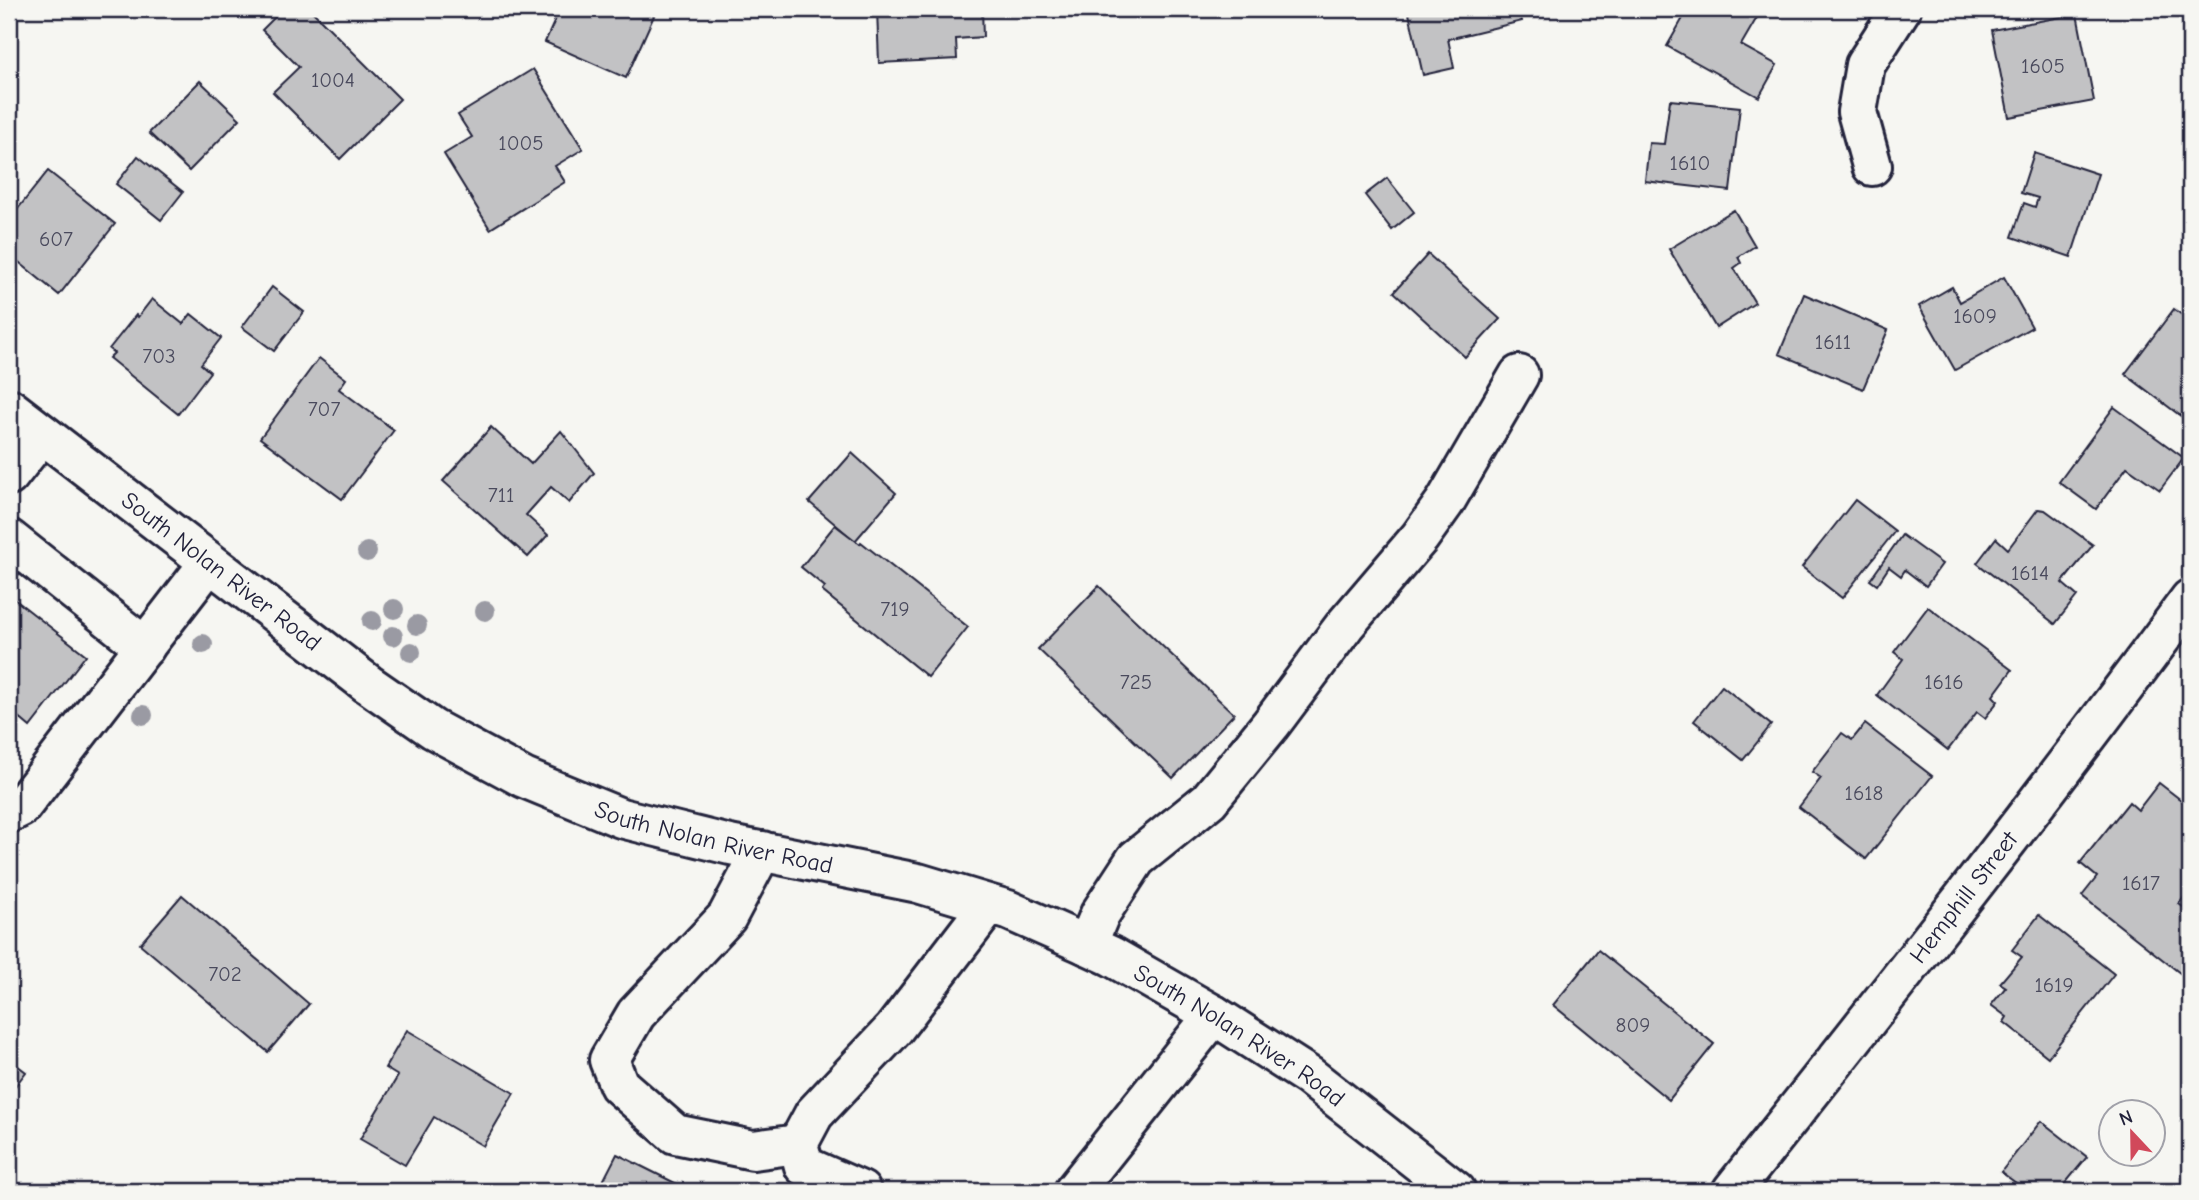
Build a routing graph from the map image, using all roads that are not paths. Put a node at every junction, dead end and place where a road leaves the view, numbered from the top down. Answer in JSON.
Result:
{"nodes":[{"id":1,"x":1901,"y":9,"type":"edge"},
{"id":2,"x":1872,"y":166,"type":"dead end"},
{"id":3,"x":1519,"y":375,"type":"dead end"},
{"id":4,"x":9,"y":408,"type":"edge"},
{"id":5,"x":42,"y":434,"type":"junction"},
{"id":6,"x":9,"y":476,"type":"edge"},
{"id":7,"x":9,"y":539,"type":"edge"},
{"id":8,"x":209,"y":563,"type":"junction"},
{"id":9,"x":2190,"y":599,"type":"edge"},
{"id":10,"x":145,"y":647,"type":"junction"},
{"id":11,"x":9,"y":813,"type":"edge"},
{"id":12,"x":762,"y":851,"type":"junction"},
{"id":13,"x":989,"y":905,"type":"junction"},
{"id":14,"x":1087,"y":945,"type":"junction"},
{"id":15,"x":1214,"y":1015,"type":"junction"},
{"id":16,"x":798,"y":1144,"type":"junction"},
{"id":17,"x":861,"y":1191,"type":"edge"},
{"id":18,"x":1074,"y":1191,"type":"edge"},
{"id":19,"x":1456,"y":1191,"type":"edge"},
{"id":20,"x":1732,"y":1191,"type":"edge"}],
"edges":[{"from":1,"to":2,"type":"main road"},
{"from":3,"to":14,"type":"main road"},
{"from":4,"to":5,"type":"main road","name":"South Nolan River Road"},
{"from":5,"to":6,"type":"main road"},
{"from":5,"to":8,"type":"main road","name":"South Nolan River Road"},
{"from":7,"to":10,"type":"main road"},
{"from":8,"to":10,"type":"main road"},
{"from":8,"to":12,"type":"main road","name":"South Nolan River Road"},
{"from":9,"to":20,"type":"main road","name":"Hemphill Street"},
{"from":10,"to":11,"type":"main road"},
{"from":12,"to":13,"type":"main road","name":"South Nolan River Road"},
{"from":12,"to":16,"type":"main road"},
{"from":13,"to":14,"type":"main road","name":"South Nolan River Road"},
{"from":13,"to":16,"type":"main road"},
{"from":14,"to":15,"type":"main road","name":"South Nolan River Road"},
{"from":15,"to":18,"type":"main road"},
{"from":15,"to":19,"type":"main road","name":"South Nolan River Road"},
{"from":16,"to":17,"type":"main road"}]}
